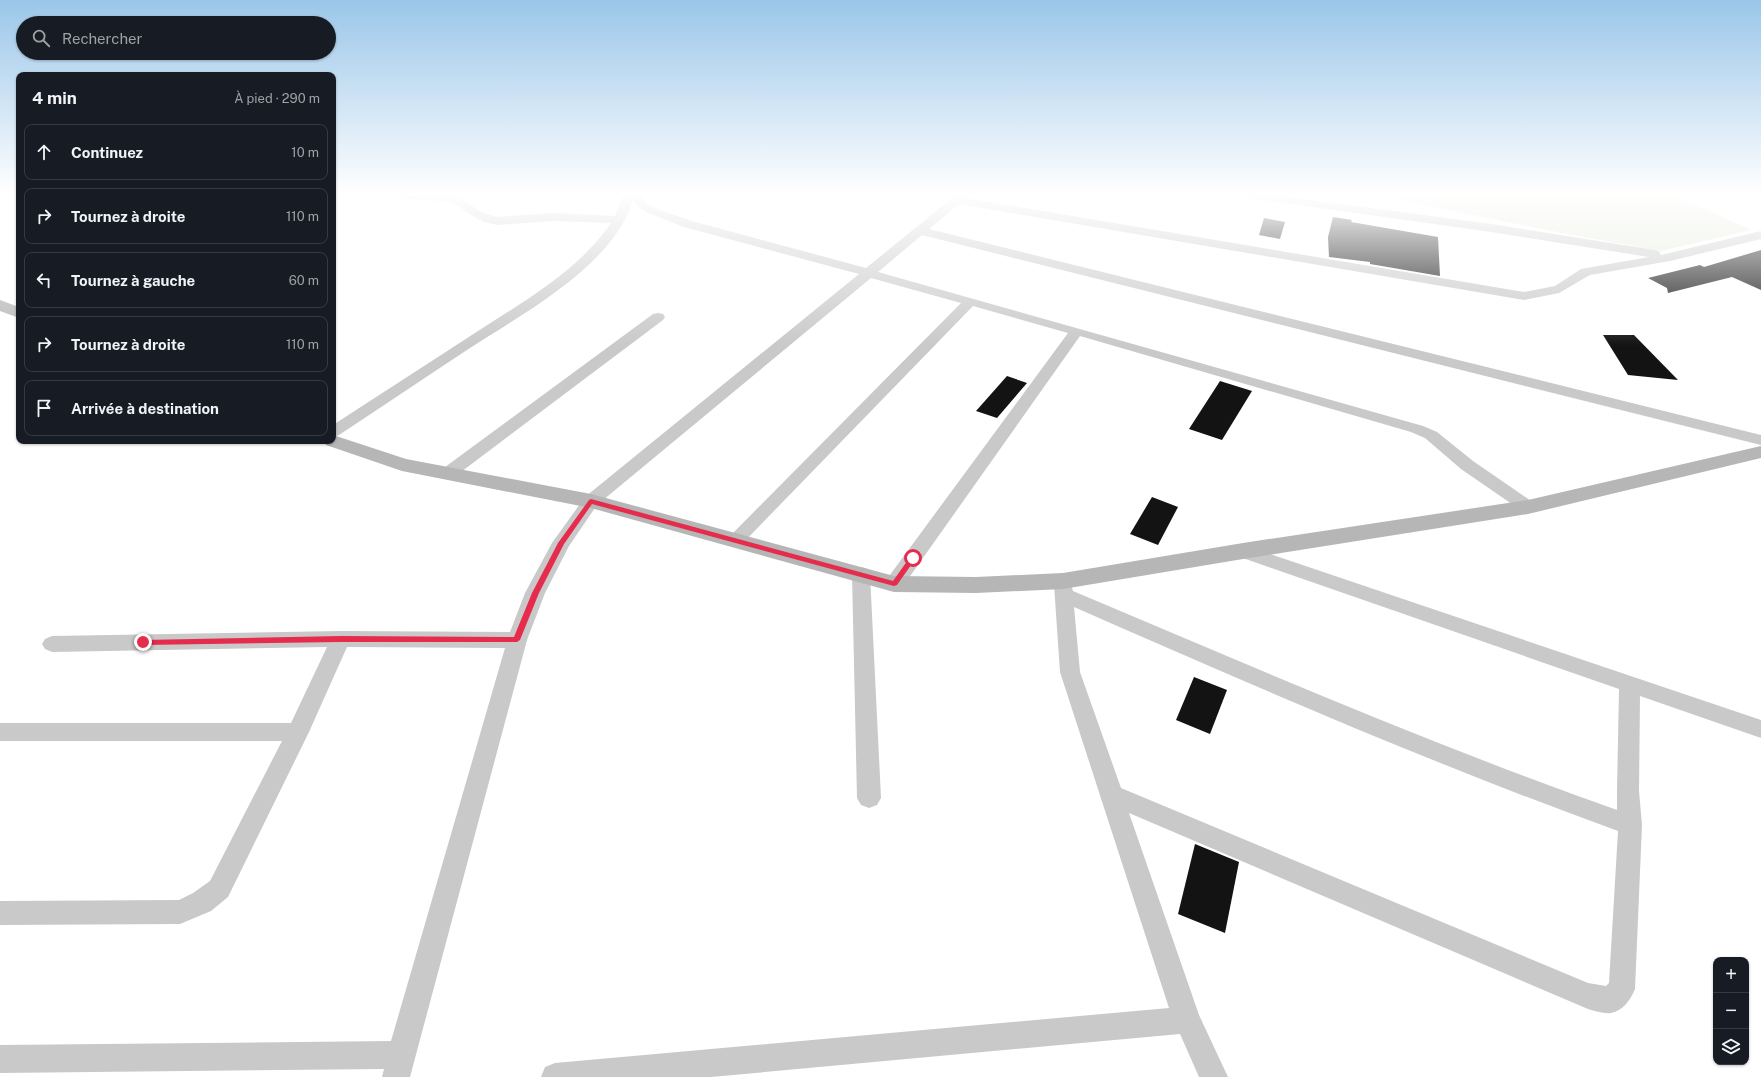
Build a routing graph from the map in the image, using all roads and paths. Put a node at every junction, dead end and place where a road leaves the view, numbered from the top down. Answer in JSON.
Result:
{"nodes":[{"id":1,"x":599,"y":245,"type":"edge"},
{"id":2,"x":769,"y":245,"type":"edge"},
{"id":3,"x":903,"y":245,"type":"edge"},
{"id":4,"x":978,"y":245,"type":"edge"},
{"id":5,"x":1232,"y":245,"type":"edge"},
{"id":6,"x":1598,"y":245,"type":"edge"},
{"id":7,"x":1719,"y":245,"type":"edge"},
{"id":8,"x":1670,"y":257,"type":"junction"},
{"id":9,"x":868,"y":273,"type":"junction"},
{"id":10,"x":970,"y":301,"type":"junction"},
{"id":11,"x":0,"y":305,"type":"edge"},
{"id":12,"x":16,"y":312,"type":"edge"},
{"id":13,"x":658,"y":317,"type":"dead end"},
{"id":14,"x":1077,"y":331,"type":"junction"},
{"id":15,"x":336,"y":430,"type":"edge"},
{"id":16,"x":1761,"y":440,"type":"edge"},
{"id":17,"x":336,"y":442,"type":"edge"},
{"id":18,"x":1761,"y":452,"type":"edge"},
{"id":19,"x":447,"y":474,"type":"junction"},
{"id":20,"x":591,"y":501,"type":"junction"},
{"id":21,"x":1528,"y":507,"type":"junction"},
{"id":22,"x":735,"y":541,"type":"junction"},
{"id":23,"x":1243,"y":550,"type":"junction"},
{"id":24,"x":861,"y":574,"type":"junction"},
{"id":25,"x":894,"y":584,"type":"junction"},
{"id":26,"x":1063,"y":588,"type":"junction"},
{"id":27,"x":341,"y":639,"type":"junction"},
{"id":28,"x":517,"y":640,"type":"junction"},
{"id":29,"x":52,"y":644,"type":"dead end"},
{"id":30,"x":1630,"y":684,"type":"junction"},
{"id":31,"x":1761,"y":729,"type":"edge"},
{"id":32,"x":0,"y":732,"type":"edge"},
{"id":33,"x":298,"y":732,"type":"junction"},
{"id":34,"x":1111,"y":795,"type":"junction"},
{"id":35,"x":869,"y":798,"type":"dead end"},
{"id":36,"x":1630,"y":826,"type":"junction"},
{"id":37,"x":0,"y":913,"type":"edge"},
{"id":38,"x":1187,"y":1020,"type":"junction"},
{"id":39,"x":0,"y":1059,"type":"edge"},
{"id":40,"x":399,"y":1066,"type":"edge"},
{"id":41,"x":619,"y":1074,"type":"edge"},
{"id":42,"x":555,"y":1077,"type":"edge"},
{"id":43,"x":1214,"y":1077,"type":"edge"}],
"edges":[{"from":1,"to":15,"type":"street"},
{"from":2,"to":9,"type":"street"},
{"from":3,"to":9,"type":"street"},
{"from":4,"to":16,"type":"street"},
{"from":5,"to":8,"type":"street"},
{"from":6,"to":8,"type":"street"},
{"from":7,"to":8,"type":"street"},
{"from":9,"to":10,"type":"street"},
{"from":9,"to":20,"type":"street"},
{"from":10,"to":14,"type":"street"},
{"from":10,"to":22,"type":"street"},
{"from":11,"to":12,"type":"main road"},
{"from":13,"to":19,"type":"street"},
{"from":14,"to":21,"type":"street"},
{"from":14,"to":25,"type":"street"},
{"from":17,"to":19,"type":"main road"},
{"from":18,"to":21,"type":"main road"},
{"from":19,"to":20,"type":"main road"},
{"from":20,"to":22,"type":"main road"},
{"from":20,"to":28,"type":"street"},
{"from":21,"to":23,"type":"main road"},
{"from":22,"to":24,"type":"main road"},
{"from":23,"to":26,"type":"main road"},
{"from":23,"to":30,"type":"street"},
{"from":24,"to":25,"type":"main road"},
{"from":24,"to":35,"type":"street"},
{"from":25,"to":26,"type":"main road"},
{"from":26,"to":34,"type":"street"},
{"from":26,"to":36,"type":"street"},
{"from":27,"to":28,"type":"street"},
{"from":27,"to":29,"type":"street"},
{"from":27,"to":33,"type":"street"},
{"from":28,"to":40,"type":"street"},
{"from":30,"to":31,"type":"street"},
{"from":30,"to":36,"type":"street"},
{"from":32,"to":33,"type":"street"},
{"from":33,"to":37,"type":"street"},
{"from":34,"to":36,"type":"street"},
{"from":34,"to":38,"type":"street"},
{"from":38,"to":41,"type":"street"},
{"from":38,"to":43,"type":"street"},
{"from":39,"to":40,"type":"street"},
{"from":41,"to":42,"type":"street"}]}
